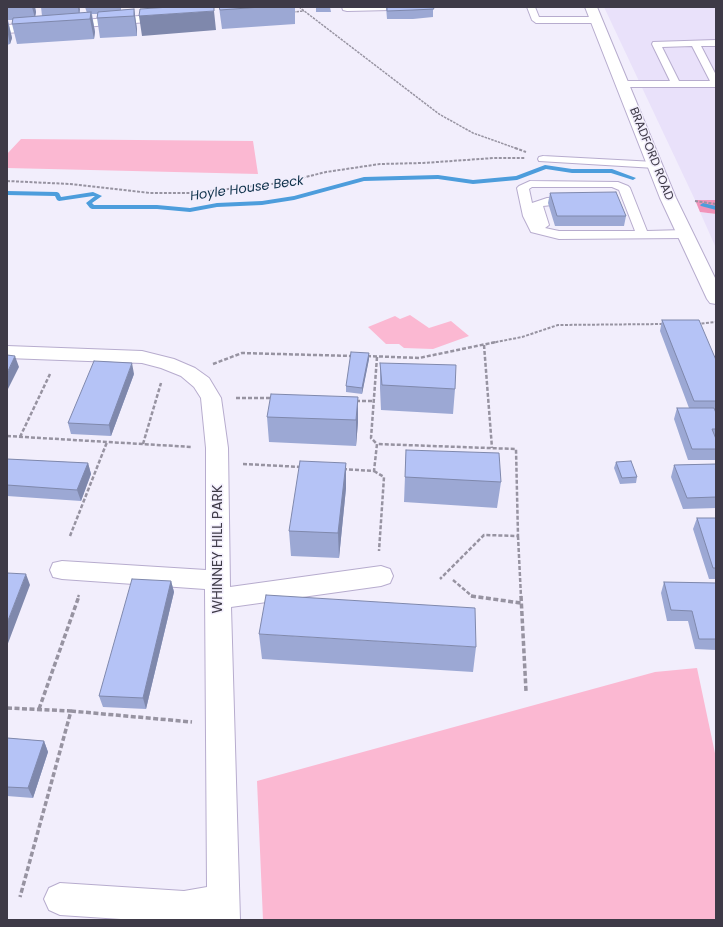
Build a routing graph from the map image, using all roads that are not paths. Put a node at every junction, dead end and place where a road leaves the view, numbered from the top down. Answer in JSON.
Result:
{"nodes":[{"id":1,"x":146,"y":7,"type":"edge"},
{"id":2,"x":391,"y":7,"type":"edge"},
{"id":3,"x":531,"y":7,"type":"edge"},
{"id":4,"x":347,"y":8,"type":"edge"},
{"id":5,"x":594,"y":13,"type":"edge"},
{"id":6,"x":179,"y":18,"type":"dead end"},
{"id":7,"x":148,"y":19,"type":"junction"},
{"id":8,"x":7,"y":29,"type":"edge"},
{"id":9,"x":695,"y":43,"type":"junction"},
{"id":10,"x":716,"y":44,"type":"edge"},
{"id":11,"x":622,"y":84,"type":"junction"},
{"id":12,"x":676,"y":84,"type":"junction"},
{"id":13,"x":716,"y":84,"type":"edge"},
{"id":14,"x":543,"y":159,"type":"road end"},
{"id":15,"x":655,"y":165,"type":"junction"},
{"id":16,"x":584,"y":200,"type":"edge"},
{"id":17,"x":613,"y":200,"type":"edge"},
{"id":18,"x":628,"y":200,"type":"junction"},
{"id":19,"x":642,"y":234,"type":"junction"},
{"id":20,"x":685,"y":234,"type":"junction"},
{"id":21,"x":596,"y":235,"type":"junction"},
{"id":22,"x":716,"y":299,"type":"edge"},
{"id":23,"x":7,"y":352,"type":"edge"},
{"id":24,"x":62,"y":570,"type":"dead end"},
{"id":25,"x":377,"y":577,"type":"road end"},
{"id":26,"x":218,"y":589,"type":"junction"},
{"id":27,"x":60,"y":899,"type":"dead end"},
{"id":28,"x":223,"y":910,"type":"edge"}],
"edges":[{"from":1,"to":7,"type":"street"},
{"from":2,"to":4,"type":"street"},
{"from":3,"to":5,"type":"lane"},
{"from":5,"to":11,"type":"street","name":"BRADFORD ROAD"},
{"from":6,"to":7,"type":"street"},
{"from":7,"to":8,"type":"street"},
{"from":9,"to":10,"type":"lane"},
{"from":9,"to":12,"type":"lane"},
{"from":9,"to":13,"type":"lane"},
{"from":11,"to":12,"type":"lane"},
{"from":11,"to":15,"type":"street","name":"BRADFORD ROAD"},
{"from":12,"to":13,"type":"lane"},
{"from":14,"to":15,"type":"lane"},
{"from":15,"to":20,"type":"street","name":"BRADFORD ROAD"},
{"from":16,"to":21,"type":"lane"},
{"from":17,"to":18,"type":"lane"},
{"from":18,"to":19,"type":"lane"},
{"from":18,"to":21,"type":"lane"},
{"from":19,"to":20,"type":"lane"},
{"from":19,"to":21,"type":"lane"},
{"from":20,"to":22,"type":"street","name":"BRADFORD ROAD"},
{"from":23,"to":26,"type":"street","name":"WHINNEY HILL PARK"},
{"from":24,"to":26,"type":"street"},
{"from":25,"to":26,"type":"street"},
{"from":26,"to":28,"type":"street","name":"WHINNEY HILL PARK"},
{"from":27,"to":28,"type":"street"}]}
